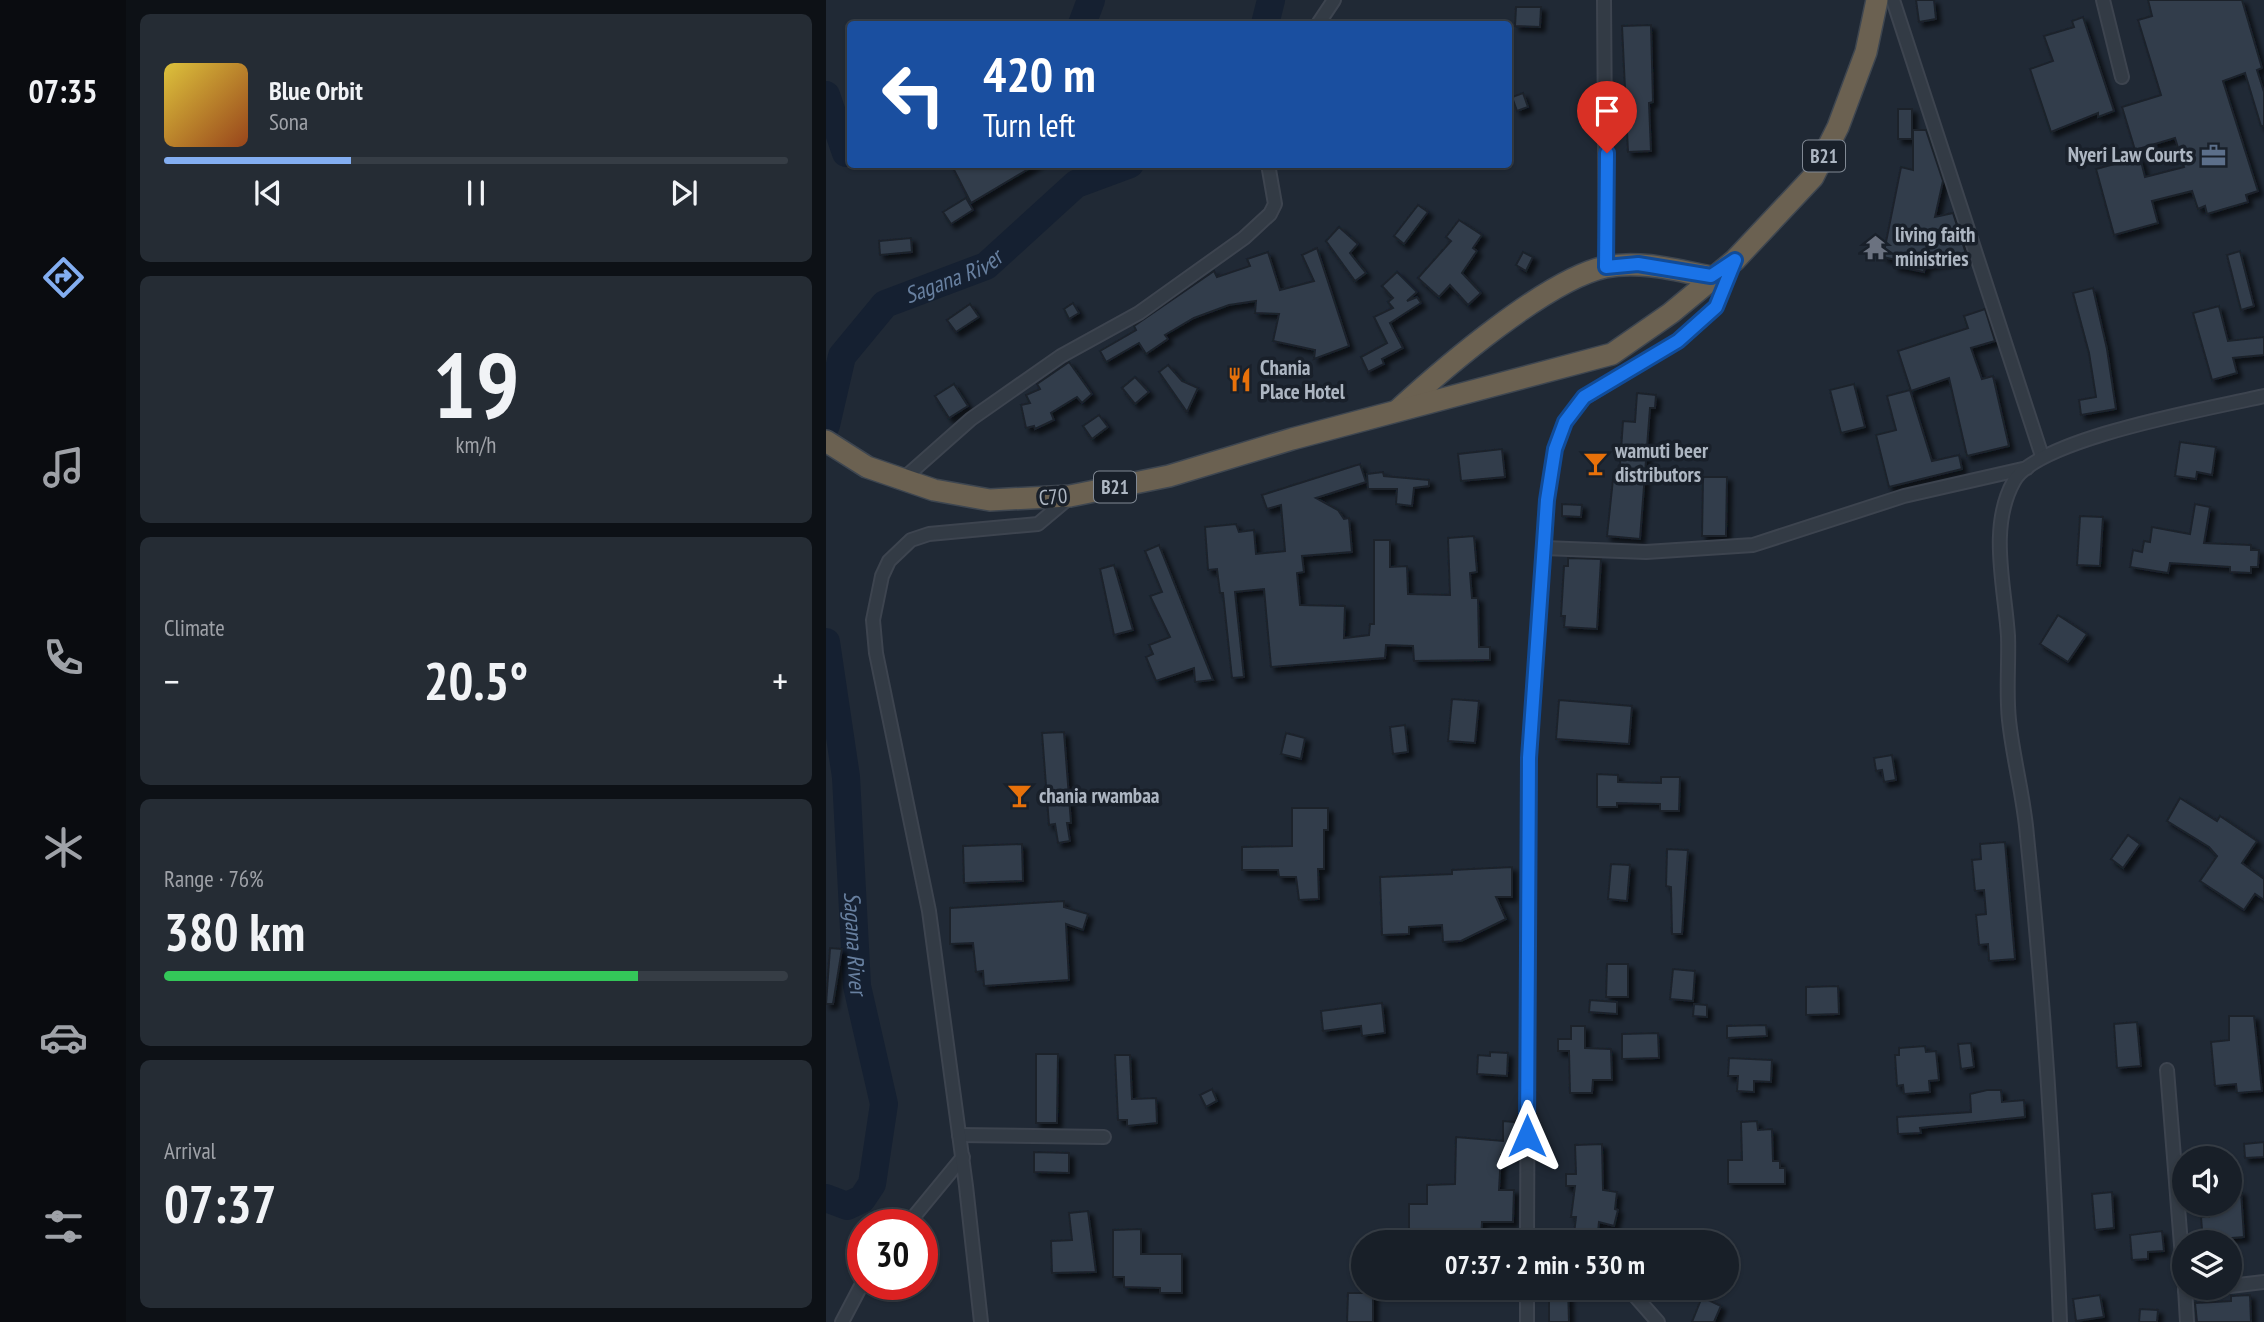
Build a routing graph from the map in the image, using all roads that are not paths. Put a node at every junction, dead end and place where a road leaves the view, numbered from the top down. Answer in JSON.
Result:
{"nodes":[{"id":1,"x":1334,"y":0,"type":"edge"},
{"id":2,"x":1604,"y":0,"type":"edge"},
{"id":3,"x":1877,"y":0,"type":"edge"},
{"id":4,"x":1893,"y":0,"type":"edge"},
{"id":5,"x":2103,"y":0,"type":"edge"},
{"id":6,"x":1320,"y":21,"type":"edge"},
{"id":7,"x":2122,"y":77,"type":"dead end"},
{"id":8,"x":1269,"y":168,"type":"edge"},
{"id":9,"x":1735,"y":260,"type":"junction"},
{"id":10,"x":1606,"y":267,"type":"junction"},
{"id":11,"x":1711,"y":276,"type":"junction"},
{"id":12,"x":2264,"y":396,"type":"edge"},
{"id":13,"x":1394,"y":414,"type":"junction"},
{"id":14,"x":831,"y":445,"type":"edge"},
{"id":15,"x":2042,"y":456,"type":"junction"},
{"id":16,"x":2027,"y":467,"type":"junction"},
{"id":17,"x":901,"y":481,"type":"junction"},
{"id":18,"x":1070,"y":496,"type":"junction"},
{"id":19,"x":1544,"y":548,"type":"junction"},
{"id":20,"x":2167,"y":1070,"type":"dead end"},
{"id":21,"x":959,"y":1135,"type":"junction"},
{"id":22,"x":1104,"y":1137,"type":"dead end"},
{"id":23,"x":962,"y":1157,"type":"junction"},
{"id":24,"x":921,"y":1209,"type":"edge"},
{"id":25,"x":1527,"y":1230,"type":"edge"},
{"id":26,"x":2180,"y":1230,"type":"edge"},
{"id":27,"x":2264,"y":1282,"type":"edge"},
{"id":28,"x":2242,"y":1285,"type":"edge"},
{"id":29,"x":854,"y":1300,"type":"edge"},
{"id":30,"x":1527,"y":1300,"type":"edge"},
{"id":31,"x":1639,"y":1300,"type":"edge"},
{"id":32,"x":2185,"y":1300,"type":"edge"},
{"id":33,"x":842,"y":1322,"type":"edge"},
{"id":34,"x":981,"y":1322,"type":"edge"},
{"id":35,"x":1527,"y":1322,"type":"edge"},
{"id":36,"x":1658,"y":1322,"type":"edge"},
{"id":37,"x":2060,"y":1322,"type":"edge"},
{"id":38,"x":2187,"y":1322,"type":"edge"}],
"edges":[{"from":1,"to":6,"type":"street"},
{"from":2,"to":10,"type":"street"},
{"from":3,"to":9,"type":"highway","number":"B21"},
{"from":4,"to":15,"type":"street"},
{"from":5,"to":7,"type":"street"},
{"from":8,"to":17,"type":"street"},
{"from":9,"to":11,"type":"highway","number":"B21"},
{"from":9,"to":19,"type":"street"},
{"from":10,"to":11,"type":"highway","number":"B21"},
{"from":10,"to":13,"type":"highway","number":"B21"},
{"from":11,"to":13,"type":"highway","number":"B21"},
{"from":12,"to":15,"type":"street"},
{"from":13,"to":18,"type":"highway","name":"C70","number":"B21"},
{"from":14,"to":17,"type":"highway","name":"C70","number":"B21"},
{"from":15,"to":16,"type":"street"},
{"from":16,"to":19,"type":"street"},
{"from":16,"to":37,"type":"street"},
{"from":17,"to":18,"type":"highway","name":"C70","number":"B21"},
{"from":18,"to":21,"type":"street"},
{"from":19,"to":25,"type":"street"},
{"from":20,"to":26,"type":"street"},
{"from":21,"to":22,"type":"street"},
{"from":21,"to":23,"type":"street"},
{"from":23,"to":24,"type":"street"},
{"from":23,"to":34,"type":"street"},
{"from":27,"to":28,"type":"street"},
{"from":29,"to":33,"type":"street"},
{"from":30,"to":35,"type":"street"},
{"from":31,"to":36,"type":"street"},
{"from":32,"to":38,"type":"street"}]}
